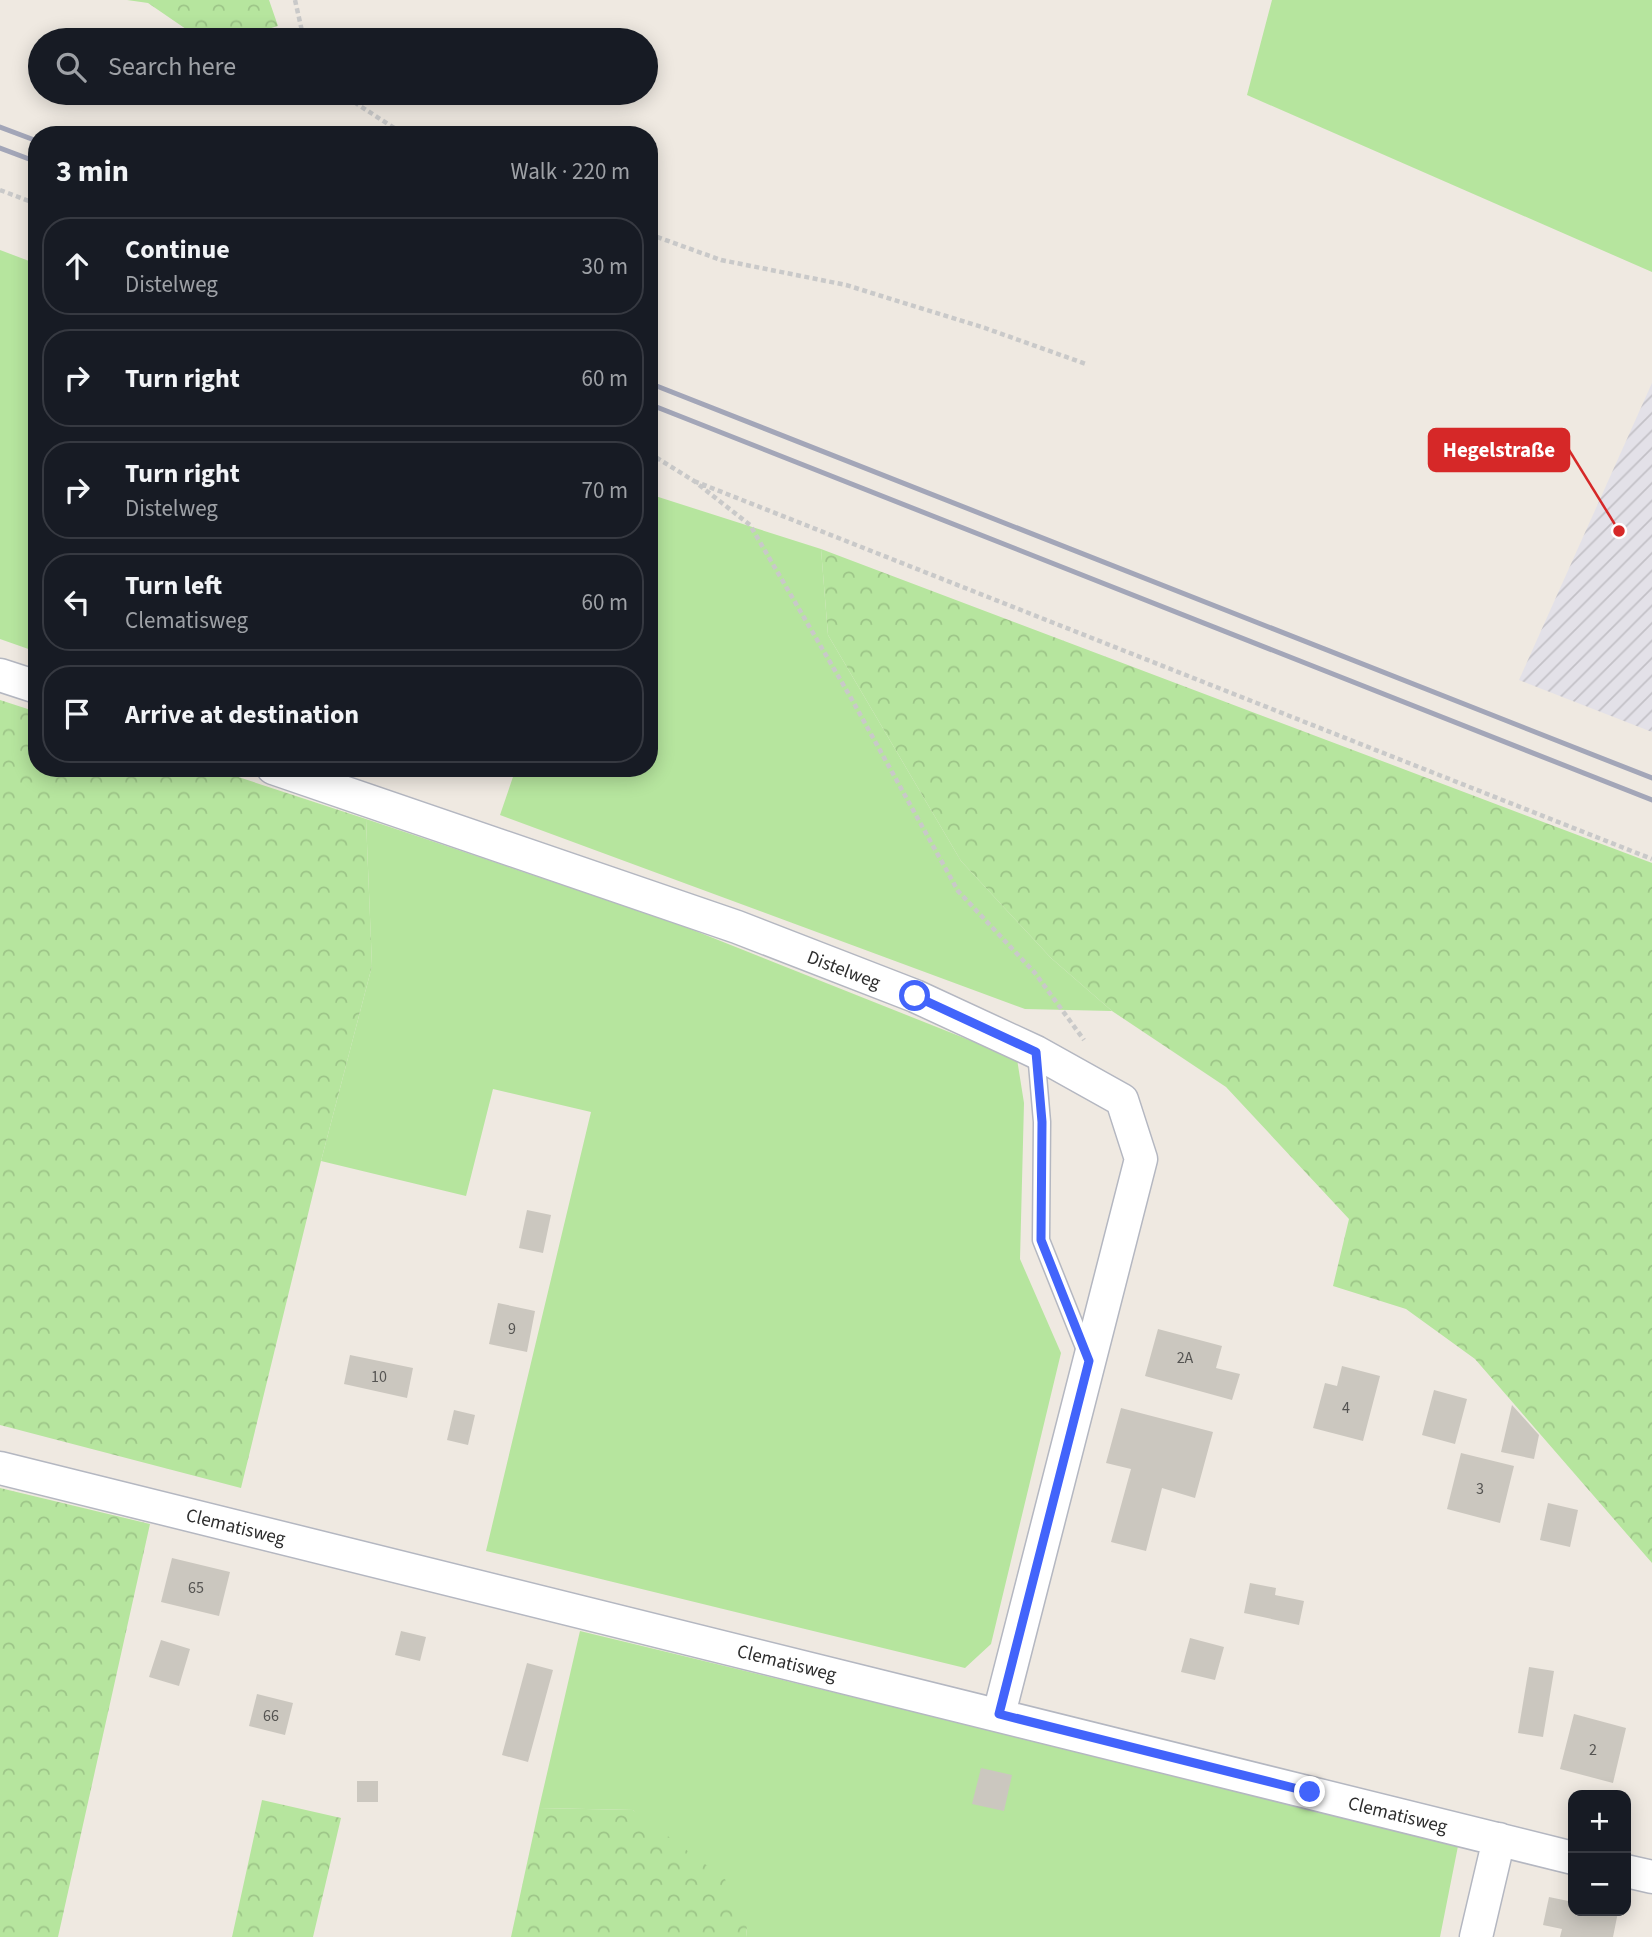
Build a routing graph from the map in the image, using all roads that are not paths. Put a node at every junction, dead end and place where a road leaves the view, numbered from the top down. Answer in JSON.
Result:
{"nodes":[{"id":1,"x":0,"y":675,"type":"edge"},
{"id":2,"x":28,"y":684,"type":"edge"},
{"id":3,"x":299,"y":777,"type":"edge"},
{"id":4,"x":1036,"y":1052,"type":"junction"},
{"id":5,"x":1089,"y":1361,"type":"junction"},
{"id":6,"x":0,"y":1468,"type":"edge"},
{"id":7,"x":999,"y":1714,"type":"junction"},
{"id":8,"x":1499,"y":1839,"type":"junction"},
{"id":9,"x":1568,"y":1857,"type":"edge"},
{"id":10,"x":1631,"y":1872,"type":"edge"},
{"id":11,"x":1652,"y":1877,"type":"edge"},
{"id":12,"x":1476,"y":1937,"type":"edge"}],
"edges":[{"from":1,"to":2,"type":"street"},
{"from":3,"to":4,"type":"street","name":"Distelweg"},
{"from":4,"to":5,"type":"lane"},
{"from":4,"to":5,"type":"street","name":"Distelweg"},
{"from":5,"to":7,"type":"street","name":"Distelweg"},
{"from":6,"to":7,"type":"street","name":"Clematisweg"},
{"from":7,"to":8,"type":"street","name":"Clematisweg"},
{"from":8,"to":9,"type":"street","name":"Clematisweg"},
{"from":8,"to":12,"type":"street"},
{"from":10,"to":11,"type":"street"}]}
